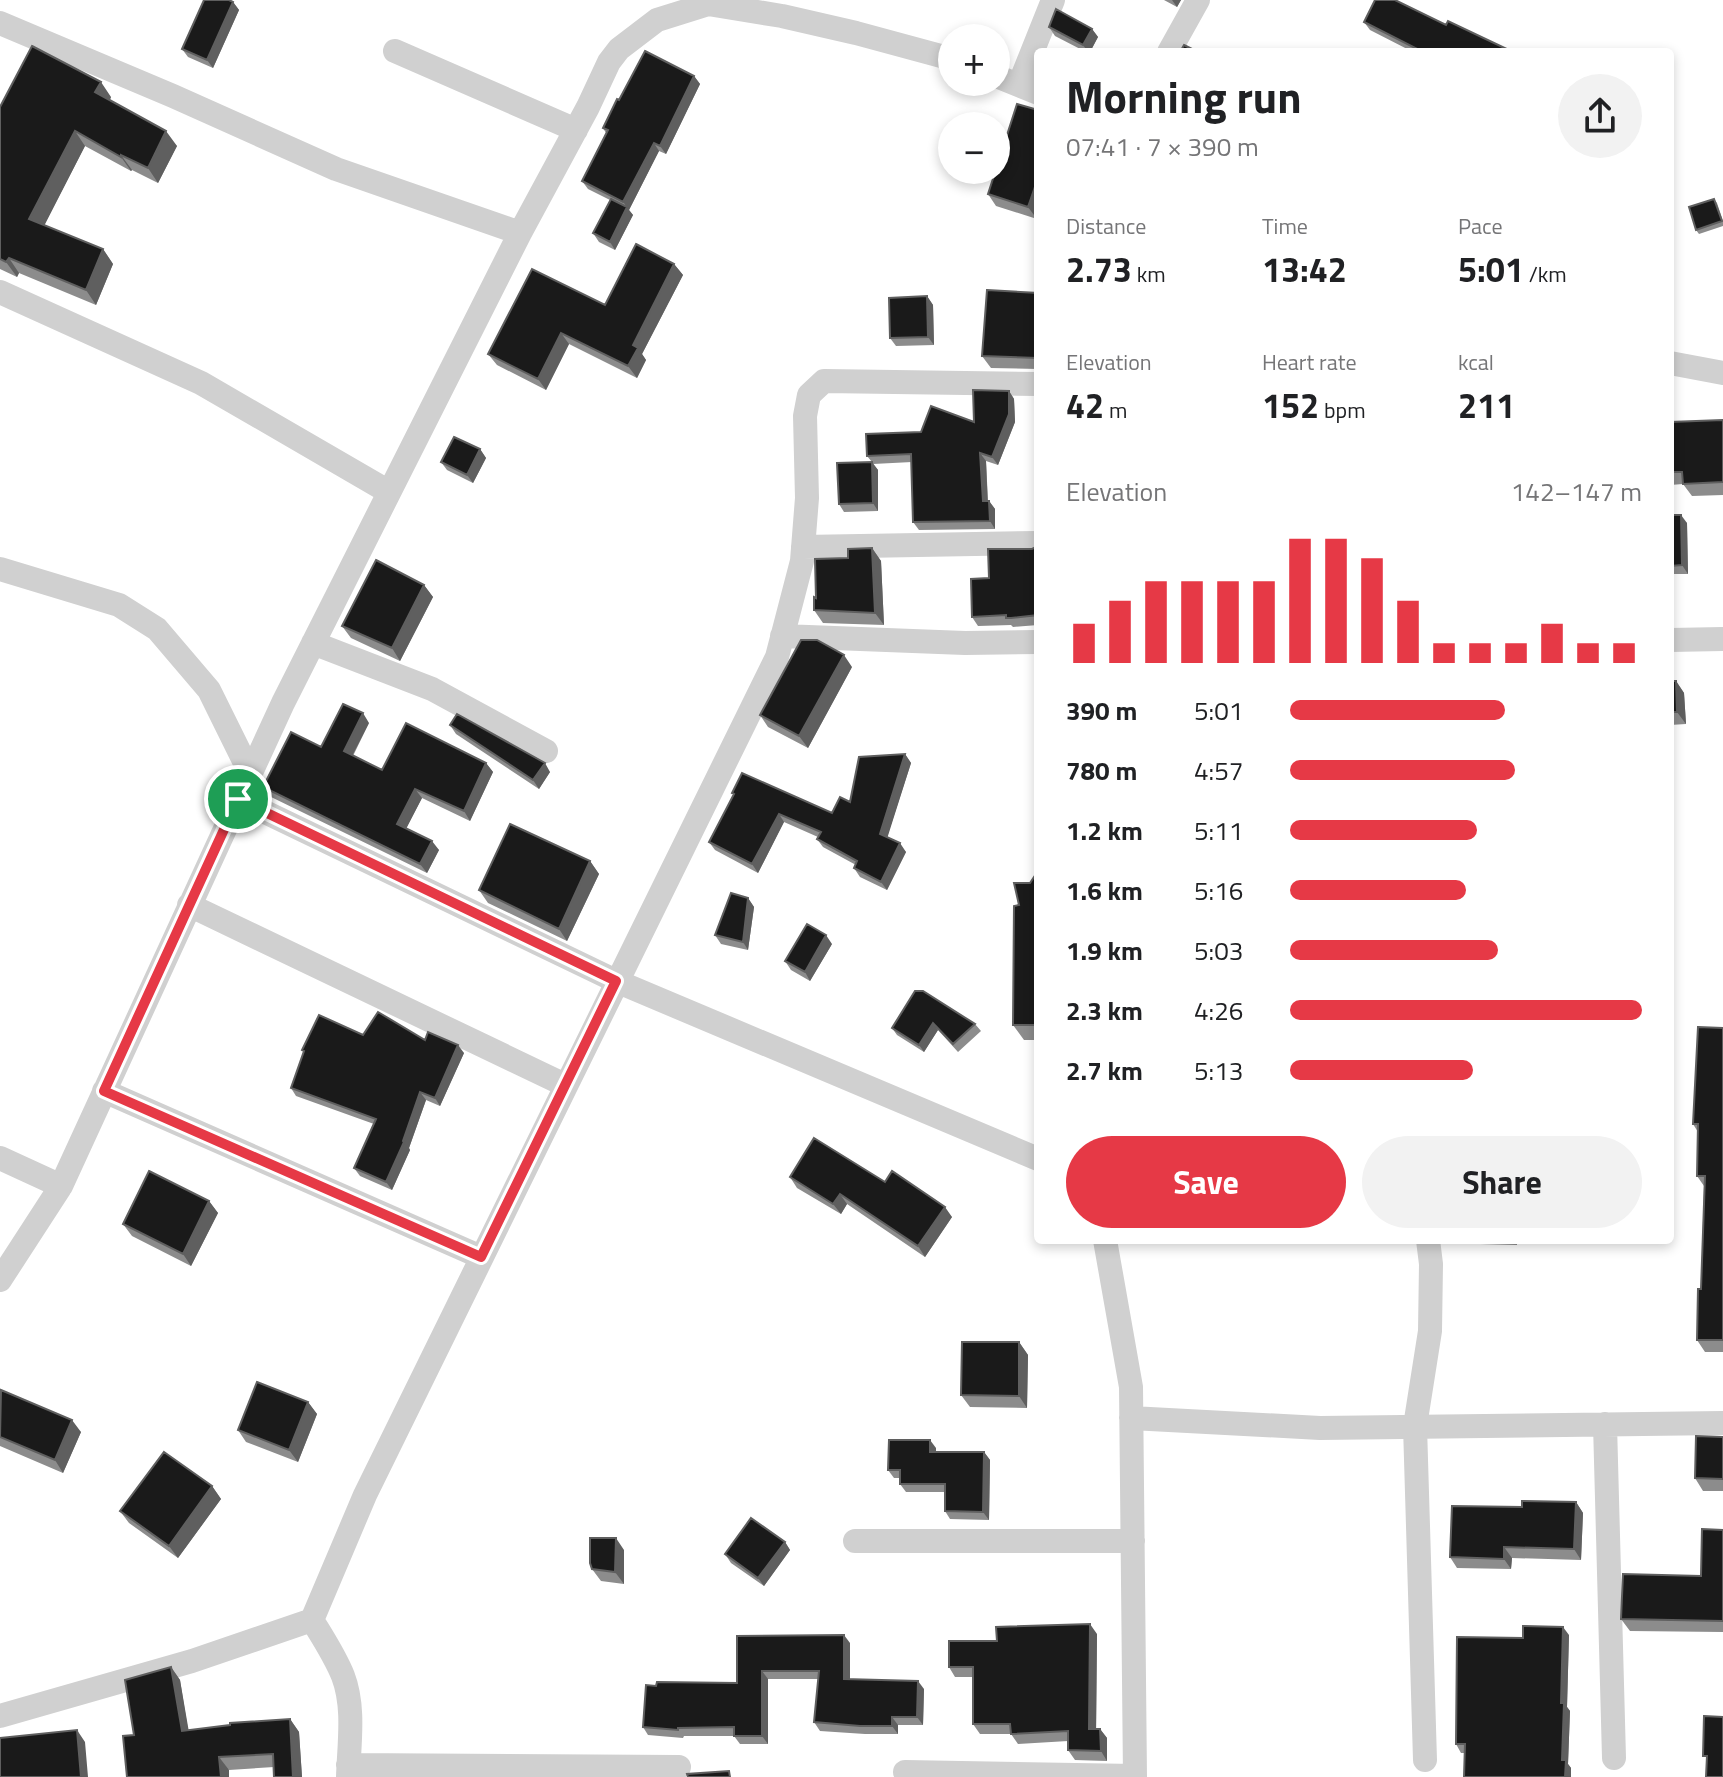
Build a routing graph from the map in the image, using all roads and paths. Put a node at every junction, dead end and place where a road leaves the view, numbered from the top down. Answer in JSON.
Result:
{"nodes":[{"id":1,"x":1053,"y":0,"type":"edge"},
{"id":2,"x":1198,"y":0,"type":"edge"},
{"id":3,"x":0,"y":23,"type":"edge"},
{"id":4,"x":1040,"y":48,"type":"edge"},
{"id":5,"x":1171,"y":48,"type":"edge"},
{"id":6,"x":395,"y":51,"type":"dead end"},
{"id":7,"x":938,"y":55,"type":"edge"},
{"id":8,"x":1034,"y":68,"type":"edge"},
{"id":9,"x":1028,"y":89,"type":"edge"},
{"id":10,"x":576,"y":130,"type":"junction"},
{"id":11,"x":520,"y":233,"type":"junction"},
{"id":12,"x":0,"y":292,"type":"edge"},
{"id":13,"x":1674,"y":364,"type":"edge"},
{"id":14,"x":1723,"y":373,"type":"edge"},
{"id":15,"x":1034,"y":384,"type":"edge"},
{"id":16,"x":389,"y":492,"type":"junction"},
{"id":17,"x":1034,"y":543,"type":"edge"},
{"id":18,"x":803,"y":547,"type":"junction"},
{"id":19,"x":0,"y":569,"type":"edge"},
{"id":20,"x":782,"y":636,"type":"junction"},
{"id":21,"x":1723,"y":639,"type":"edge"},
{"id":22,"x":1674,"y":640,"type":"edge"},
{"id":23,"x":1034,"y":642,"type":"edge"},
{"id":24,"x":313,"y":643,"type":"junction"},
{"id":25,"x":546,"y":751,"type":"dead end"},
{"id":26,"x":250,"y":773,"type":"junction"},
{"id":27,"x":238,"y":799,"type":"junction"},
{"id":28,"x":189,"y":905,"type":"junction"},
{"id":29,"x":616,"y":981,"type":"junction"},
{"id":30,"x":565,"y":1085,"type":"junction"},
{"id":31,"x":104,"y":1091,"type":"junction"},
{"id":32,"x":1034,"y":1157,"type":"edge"},
{"id":33,"x":0,"y":1158,"type":"edge"},
{"id":34,"x":61,"y":1186,"type":"junction"},
{"id":35,"x":1106,"y":1244,"type":"edge"},
{"id":36,"x":1428,"y":1244,"type":"edge"},
{"id":37,"x":481,"y":1257,"type":"junction"},
{"id":38,"x":0,"y":1280,"type":"edge"},
{"id":39,"x":1131,"y":1418,"type":"junction"},
{"id":40,"x":1723,"y":1423,"type":"edge"},
{"id":41,"x":1605,"y":1424,"type":"junction"},
{"id":42,"x":1415,"y":1426,"type":"junction"},
{"id":43,"x":855,"y":1541,"type":"dead end"},
{"id":44,"x":1133,"y":1541,"type":"junction"},
{"id":45,"x":312,"y":1620,"type":"junction"},
{"id":46,"x":0,"y":1716,"type":"edge"},
{"id":47,"x":1614,"y":1758,"type":"dead end"},
{"id":48,"x":1425,"y":1760,"type":"dead end"},
{"id":49,"x":679,"y":1767,"type":"dead end"},
{"id":50,"x":348,"y":1771,"type":"edge"},
{"id":51,"x":905,"y":1772,"type":"dead end"},
{"id":52,"x":1135,"y":1777,"type":"edge"}],
"edges":[{"from":1,"to":4,"type":"street"},
{"from":2,"to":5,"type":"street"},
{"from":3,"to":11,"type":"street"},
{"from":6,"to":10,"type":"street"},
{"from":7,"to":10,"type":"street"},
{"from":8,"to":9,"type":"street"},
{"from":10,"to":11,"type":"street"},
{"from":11,"to":16,"type":"street"},
{"from":12,"to":16,"type":"street"},
{"from":13,"to":14,"type":"street"},
{"from":15,"to":18,"type":"street"},
{"from":16,"to":24,"type":"street"},
{"from":17,"to":18,"type":"street"},
{"from":18,"to":20,"type":"street"},
{"from":19,"to":26,"type":"street"},
{"from":20,"to":23,"type":"street"},
{"from":20,"to":29,"type":"street"},
{"from":21,"to":22,"type":"street"},
{"from":24,"to":25,"type":"street"},
{"from":24,"to":26,"type":"street"},
{"from":26,"to":27,"type":"street"},
{"from":27,"to":28,"type":"street"},
{"from":27,"to":29,"type":"street"},
{"from":28,"to":30,"type":"street"},
{"from":28,"to":31,"type":"street"},
{"from":29,"to":30,"type":"street"},
{"from":29,"to":32,"type":"street"},
{"from":30,"to":37,"type":"street"},
{"from":31,"to":34,"type":"street"},
{"from":31,"to":37,"type":"street"},
{"from":33,"to":34,"type":"street"},
{"from":34,"to":38,"type":"street"},
{"from":35,"to":39,"type":"street"},
{"from":36,"to":42,"type":"street"},
{"from":37,"to":45,"type":"street"},
{"from":39,"to":42,"type":"street"},
{"from":39,"to":44,"type":"street"},
{"from":40,"to":41,"type":"street"},
{"from":41,"to":42,"type":"street"},
{"from":41,"to":47,"type":"street"},
{"from":42,"to":48,"type":"street"},
{"from":43,"to":44,"type":"street"},
{"from":44,"to":52,"type":"street"},
{"from":45,"to":46,"type":"street"},
{"from":45,"to":50,"type":"street"},
{"from":49,"to":50,"type":"street"},
{"from":51,"to":52,"type":"street"}]}
